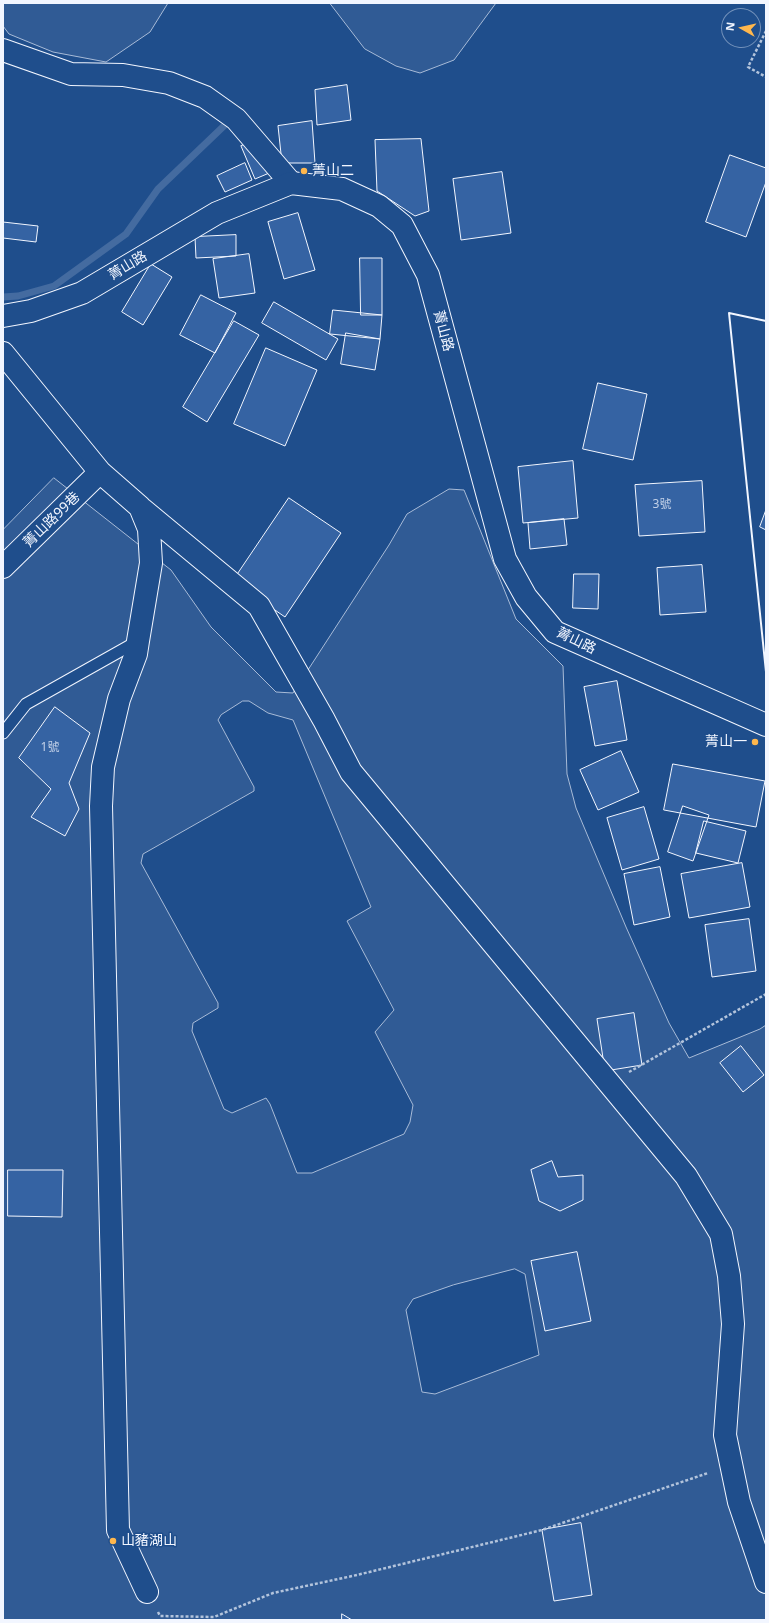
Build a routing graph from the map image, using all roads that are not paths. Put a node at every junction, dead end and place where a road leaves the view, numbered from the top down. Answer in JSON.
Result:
{"nodes":[{"id":1,"x":3,"y":50,"type":"edge"},
{"id":2,"x":291,"y":183,"type":"junction"},
{"id":3,"x":3,"y":316,"type":"edge"},
{"id":4,"x":3,"y":353,"type":"edge"},
{"id":5,"x":100,"y":472,"type":"junction"},
{"id":6,"x":140,"y":507,"type":"junction"},
{"id":7,"x":3,"y":567,"type":"edge"},
{"id":8,"x":138,"y":641,"type":"junction"},
{"id":9,"x":766,"y":725,"type":"edge"},
{"id":10,"x":3,"y":733,"type":"edge"},
{"id":11,"x":766,"y":1582,"type":"edge"},
{"id":12,"x":147,"y":1592,"type":"road end"}],
"edges":[{"from":1,"to":2,"type":"street"},
{"from":2,"to":3,"type":"street","name":"菁山路"},
{"from":2,"to":9,"type":"street","name":"菁山路"},
{"from":4,"to":5,"type":"street"},
{"from":5,"to":6,"type":"street"},
{"from":5,"to":7,"type":"street","name":"菁山路99巷"},
{"from":6,"to":8,"type":"street"},
{"from":6,"to":11,"type":"street"},
{"from":8,"to":10,"type":"lane"},
{"from":8,"to":12,"type":"street"}]}
